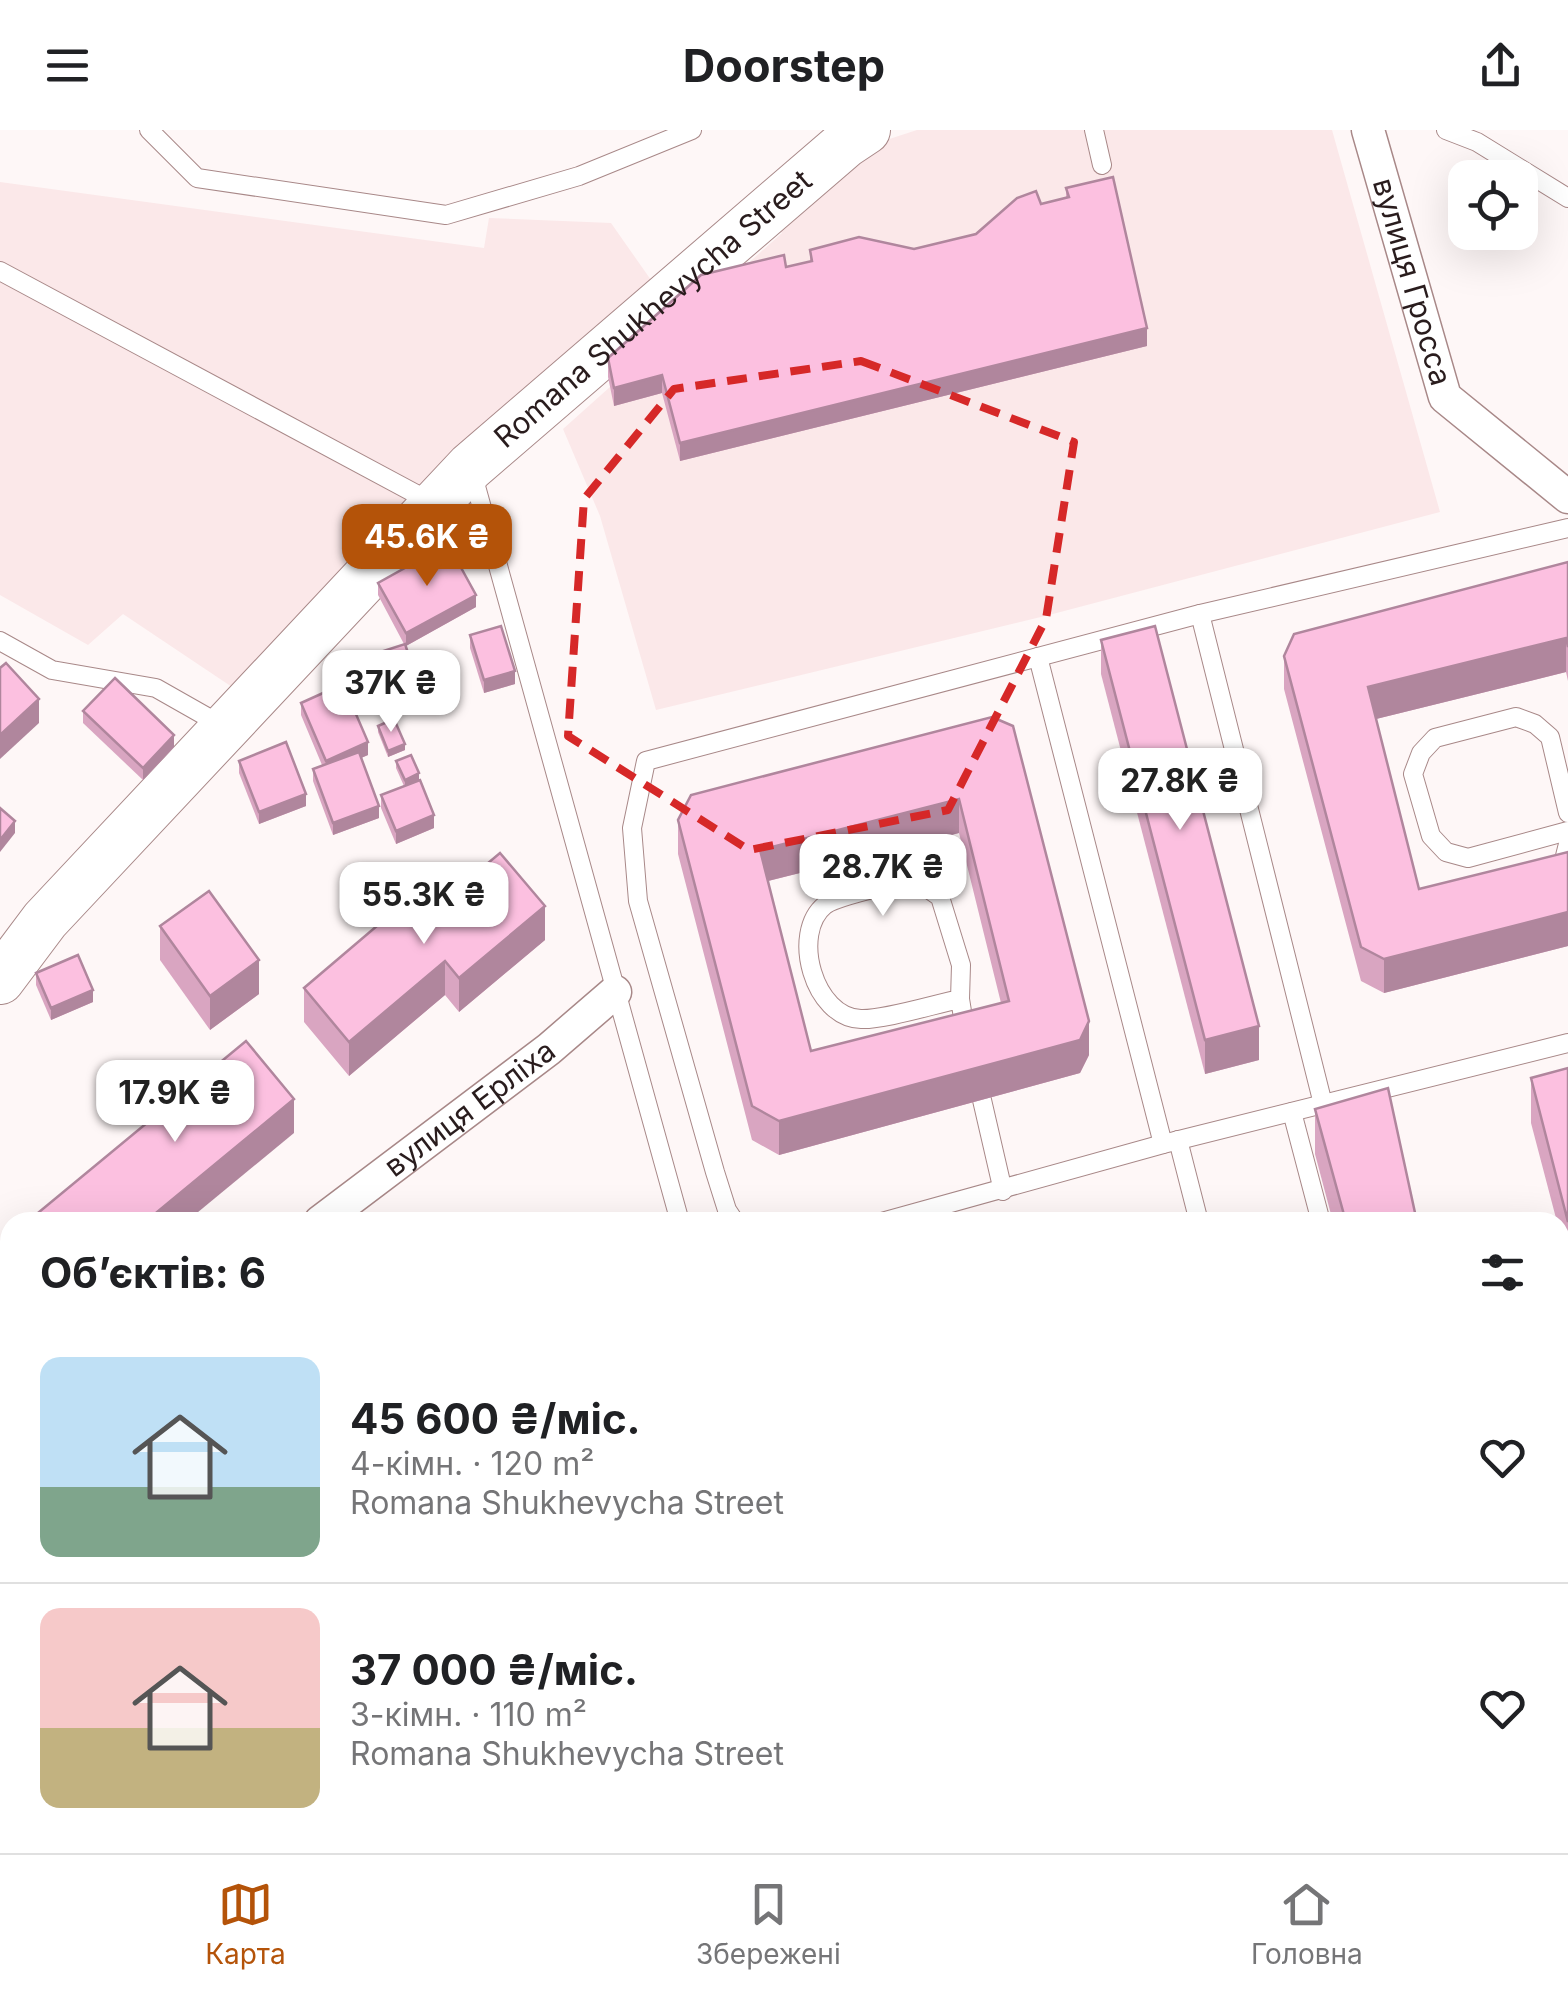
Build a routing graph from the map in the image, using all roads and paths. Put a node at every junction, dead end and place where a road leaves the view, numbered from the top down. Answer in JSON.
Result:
{"nodes":[{"id":1,"x":150,"y":130,"type":"edge"},
{"id":2,"x":692,"y":130,"type":"edge"},
{"id":3,"x":866,"y":130,"type":"edge"},
{"id":4,"x":1094,"y":130,"type":"edge"},
{"id":5,"x":1368,"y":130,"type":"edge"},
{"id":6,"x":1446,"y":130,"type":"edge"},
{"id":7,"x":1102,"y":164,"type":"dead end"},
{"id":8,"x":1568,"y":198,"type":"edge"},
{"id":9,"x":0,"y":271,"type":"edge"},
{"id":10,"x":470,"y":467,"type":"junction"},
{"id":11,"x":1568,"y":497,"type":"edge"},
{"id":12,"x":435,"y":504,"type":"junction"},
{"id":13,"x":484,"y":523,"type":"junction"},
{"id":14,"x":1568,"y":528,"type":"edge"},
{"id":15,"x":398,"y":544,"type":"junction"},
{"id":16,"x":1200,"y":614,"type":"junction"},
{"id":17,"x":3,"y":647,"type":"edge"},
{"id":18,"x":1038,"y":657,"type":"junction"},
{"id":19,"x":224,"y":726,"type":"junction"},
{"id":20,"x":1568,"y":813,"type":"edge"},
{"id":21,"x":1568,"y":832,"type":"edge"},
{"id":22,"x":1568,"y":844,"type":"edge"},
{"id":23,"x":1568,"y":876,"type":"edge"},
{"id":24,"x":0,"y":980,"type":"edge"},
{"id":25,"x":615,"y":992,"type":"junction"},
{"id":26,"x":960,"y":1000,"type":"junction"},
{"id":27,"x":1568,"y":1043,"type":"edge"},
{"id":28,"x":968,"y":1046,"type":"edge"},
{"id":29,"x":982,"y":1100,"type":"edge"},
{"id":30,"x":1322,"y":1104,"type":"junction"},
{"id":31,"x":1292,"y":1112,"type":"junction"},
{"id":32,"x":1171,"y":1142,"type":"junction"},
{"id":33,"x":1004,"y":1190,"type":"junction"},
{"id":34,"x":333,"y":1212,"type":"edge"},
{"id":35,"x":677,"y":1212,"type":"edge"},
{"id":36,"x":729,"y":1212,"type":"edge"},
{"id":37,"x":920,"y":1212,"type":"edge"},
{"id":38,"x":1196,"y":1212,"type":"edge"},
{"id":39,"x":1318,"y":1212,"type":"edge"}],
"edges":[{"from":1,"to":2,"type":"lane"},
{"from":3,"to":10,"type":"street","name":"Romana Shukhevycha Street"},
{"from":4,"to":7,"type":"lane"},
{"from":5,"to":11,"type":"street","name":"вулиця Гросса"},
{"from":6,"to":8,"type":"lane"},
{"from":9,"to":12,"type":"lane"},
{"from":10,"to":12,"type":"street","name":"Romana Shukhevycha Street"},
{"from":10,"to":13,"type":"lane"},
{"from":12,"to":15,"type":"street","name":"Romana Shukhevycha Street"},
{"from":13,"to":15,"type":"lane"},
{"from":13,"to":25,"type":"lane"},
{"from":14,"to":16,"type":"lane"},
{"from":15,"to":19,"type":"street","name":"Romana Shukhevycha Street"},
{"from":16,"to":18,"type":"lane"},
{"from":16,"to":30,"type":"lane"},
{"from":17,"to":19,"type":"lane"},
{"from":18,"to":32,"type":"lane"},
{"from":18,"to":36,"type":"lane"},
{"from":19,"to":24,"type":"street","name":"Romana Shukhevycha Street"},
{"from":20,"to":21,"type":"lane"},
{"from":22,"to":23,"type":"lane"},
{"from":25,"to":34,"type":"street","name":"вулиця Ерліха"},
{"from":25,"to":35,"type":"lane"},
{"from":26,"to":26,"type":"lane"},
{"from":26,"to":28,"type":"lane"},
{"from":27,"to":30,"type":"lane"},
{"from":29,"to":33,"type":"lane"},
{"from":30,"to":31,"type":"lane"},
{"from":31,"to":32,"type":"lane"},
{"from":31,"to":39,"type":"lane"},
{"from":32,"to":33,"type":"lane"},
{"from":32,"to":38,"type":"lane"},
{"from":33,"to":37,"type":"lane"}]}
